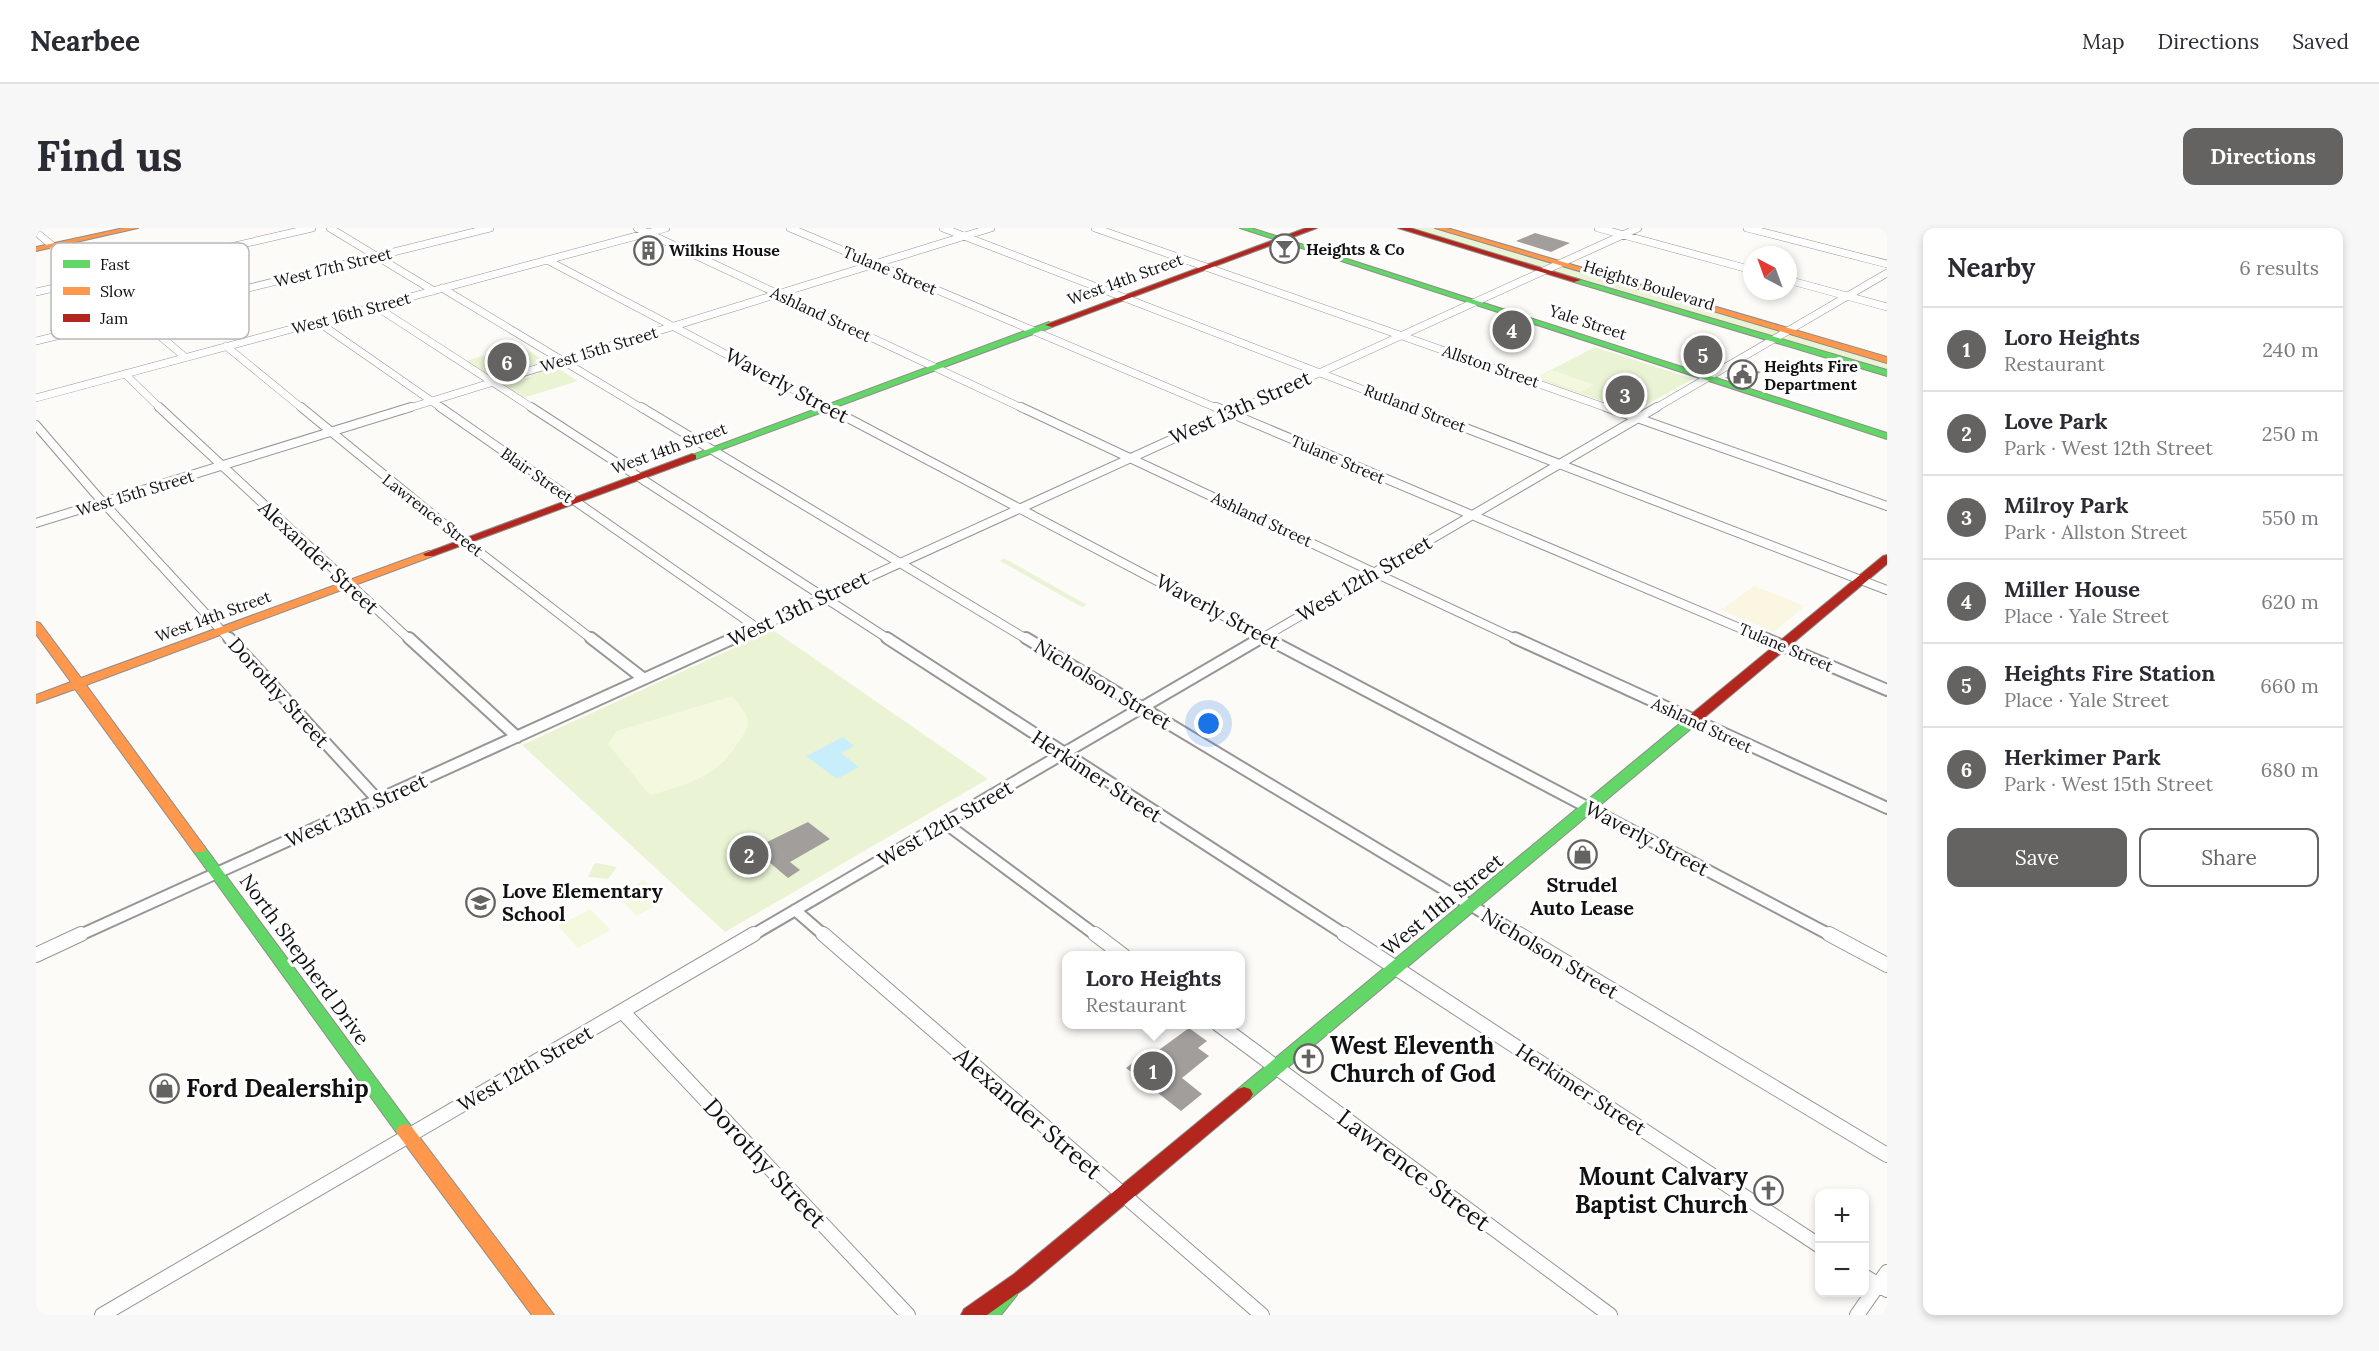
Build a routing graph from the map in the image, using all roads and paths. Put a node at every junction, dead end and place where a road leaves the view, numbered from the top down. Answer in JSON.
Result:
{"nodes":[{"id":1,"x":134,"y":228,"type":"edge"},
{"id":2,"x":312,"y":228,"type":"edge"},
{"id":3,"x":330,"y":228,"type":"edge"},
{"id":4,"x":490,"y":228,"type":"edge"},
{"id":5,"x":637,"y":228,"type":"edge"},
{"id":6,"x":666,"y":228,"type":"edge"},
{"id":7,"x":790,"y":228,"type":"edge"},
{"id":8,"x":943,"y":228,"type":"edge"},
{"id":9,"x":991,"y":228,"type":"edge"},
{"id":10,"x":1095,"y":228,"type":"edge"},
{"id":11,"x":1244,"y":228,"type":"edge"},
{"id":12,"x":1313,"y":228,"type":"edge"},
{"id":13,"x":1402,"y":228,"type":"edge"},
{"id":14,"x":1439,"y":228,"type":"edge"},
{"id":15,"x":1598,"y":228,"type":"edge"},
{"id":16,"x":1638,"y":228,"type":"edge"},
{"id":17,"x":1747,"y":228,"type":"edge"},
{"id":18,"x":36,"y":232,"type":"edge"},
{"id":19,"x":648,"y":233,"type":"junction"},
{"id":20,"x":1623,"y":235,"type":"junction"},
{"id":21,"x":964,"y":236,"type":"junction"},
{"id":22,"x":1280,"y":240,"type":"junction"},
{"id":23,"x":66,"y":243,"type":"edge"},
{"id":24,"x":247,"y":243,"type":"edge"},
{"id":25,"x":51,"y":244,"type":"edge"},
{"id":26,"x":51,"y":246,"type":"edge"},
{"id":27,"x":36,"y":249,"type":"edge"},
{"id":28,"x":376,"y":256,"type":"junction"},
{"id":29,"x":547,"y":260,"type":"junction"},
{"id":30,"x":1560,"y":263,"type":"junction"},
{"id":31,"x":875,"y":264,"type":"junction"},
{"id":32,"x":1887,"y":264,"type":"edge"},
{"id":33,"x":1206,"y":267,"type":"junction"},
{"id":34,"x":1743,"y":268,"type":"edge"},
{"id":35,"x":1543,"y":271,"type":"junction"},
{"id":36,"x":1887,"y":273,"type":"edge"},
{"id":37,"x":1797,"y":282,"type":"edge"},
{"id":38,"x":249,"y":288,"type":"edge"},
{"id":39,"x":51,"y":289,"type":"edge"},
{"id":40,"x":438,"y":289,"type":"junction"},
{"id":41,"x":36,"y":292,"type":"edge"},
{"id":42,"x":778,"y":294,"type":"junction"},
{"id":43,"x":1847,"y":296,"type":"junction"},
{"id":44,"x":1124,"y":297,"type":"junction"},
{"id":45,"x":1473,"y":302,"type":"junction"},
{"id":46,"x":375,"y":306,"type":"junction"},
{"id":47,"x":1887,"y":307,"type":"edge"},
{"id":48,"x":318,"y":322,"type":"junction"},
{"id":49,"x":674,"y":326,"type":"junction"},
{"id":50,"x":1032,"y":331,"type":"junction"},
{"id":51,"x":1788,"y":331,"type":"junction"},
{"id":52,"x":1401,"y":335,"type":"junction"},
{"id":53,"x":51,"y":337,"type":"edge"},
{"id":54,"x":163,"y":339,"type":"edge"},
{"id":55,"x":1774,"y":339,"type":"junction"},
{"id":56,"x":36,"y":341,"type":"edge"},
{"id":57,"x":226,"y":346,"type":"junction"},
{"id":58,"x":185,"y":357,"type":"junction"},
{"id":59,"x":563,"y":360,"type":"junction"},
{"id":60,"x":1887,"y":360,"type":"edge"},
{"id":61,"x":935,"y":367,"type":"junction"},
{"id":62,"x":1320,"y":372,"type":"junction"},
{"id":63,"x":1887,"y":373,"type":"edge"},
{"id":64,"x":125,"y":374,"type":"junction"},
{"id":65,"x":1706,"y":378,"type":"junction"},
{"id":66,"x":492,"y":382,"type":"junction"},
{"id":67,"x":36,"y":398,"type":"edge"},
{"id":68,"x":431,"y":401,"type":"junction"},
{"id":69,"x":828,"y":407,"type":"junction"},
{"id":70,"x":1228,"y":413,"type":"junction"},
{"id":71,"x":1639,"y":418,"type":"junction"},
{"id":72,"x":36,"y":425,"type":"edge"},
{"id":73,"x":330,"y":433,"type":"junction"},
{"id":74,"x":1887,"y":436,"type":"edge"},
{"id":75,"x":712,"y":450,"type":"junction"},
{"id":76,"x":1128,"y":458,"type":"junction"},
{"id":77,"x":1560,"y":464,"type":"junction"},
{"id":78,"x":220,"y":466,"type":"junction"},
{"id":79,"x":638,"y":477,"type":"junction"},
{"id":80,"x":574,"y":501,"type":"junction"},
{"id":81,"x":104,"y":502,"type":"junction"},
{"id":82,"x":1887,"y":506,"type":"edge"},
{"id":83,"x":1021,"y":508,"type":"junction"},
{"id":84,"x":1472,"y":515,"type":"junction"},
{"id":85,"x":36,"y":524,"type":"edge"},
{"id":86,"x":465,"y":541,"type":"junction"},
{"id":87,"x":1887,"y":558,"type":"edge"},
{"id":88,"x":897,"y":562,"type":"junction"},
{"id":89,"x":1374,"y":572,"type":"junction"},
{"id":90,"x":1861,"y":580,"type":"junction"},
{"id":91,"x":347,"y":584,"type":"junction"},
{"id":92,"x":1887,"y":590,"type":"edge"},
{"id":93,"x":822,"y":598,"type":"junction"},
{"id":94,"x":36,"y":626,"type":"edge"},
{"id":95,"x":756,"y":627,"type":"junction"},
{"id":96,"x":222,"y":630,"type":"junction"},
{"id":97,"x":1265,"y":636,"type":"junction"},
{"id":98,"x":1782,"y":646,"type":"junction"},
{"id":99,"x":644,"y":679,"type":"junction"},
{"id":100,"x":80,"y":683,"type":"junction"},
{"id":101,"x":1887,"y":690,"type":"edge"},
{"id":102,"x":36,"y":699,"type":"edge"},
{"id":103,"x":1144,"y":707,"type":"junction"},
{"id":104,"x":1692,"y":721,"type":"junction"},
{"id":105,"x":517,"y":737,"type":"junction"},
{"id":106,"x":1063,"y":754,"type":"junction"},
{"id":107,"x":378,"y":800,"type":"junction"},
{"id":108,"x":1589,"y":807,"type":"junction"},
{"id":109,"x":1887,"y":808,"type":"edge"},
{"id":110,"x":945,"y":823,"type":"junction"},
{"id":111,"x":218,"y":873,"type":"junction"},
{"id":112,"x":1469,"y":905,"type":"junction"},
{"id":113,"x":795,"y":910,"type":"junction"},
{"id":114,"x":1117,"y":951,"type":"edge"},
{"id":115,"x":36,"y":954,"type":"edge"},
{"id":116,"x":1887,"y":965,"type":"edge"},
{"id":117,"x":1395,"y":967,"type":"junction"},
{"id":118,"x":622,"y":1011,"type":"junction"},
{"id":119,"x":1225,"y":1029,"type":"edge"},
{"id":120,"x":1275,"y":1067,"type":"junction"},
{"id":121,"x":409,"y":1136,"type":"junction"},
{"id":122,"x":1887,"y":1155,"type":"edge"},
{"id":123,"x":1122,"y":1195,"type":"junction"},
{"id":124,"x":1815,"y":1243,"type":"edge"},
{"id":125,"x":1869,"y":1278,"type":"edge"},
{"id":126,"x":1021,"y":1280,"type":"junction"},
{"id":127,"x":1884,"y":1282,"type":"edge"},
{"id":128,"x":102,"y":1315,"type":"edge"},
{"id":129,"x":544,"y":1315,"type":"edge"},
{"id":130,"x":908,"y":1315,"type":"edge"},
{"id":131,"x":971,"y":1315,"type":"edge"},
{"id":132,"x":988,"y":1315,"type":"edge"},
{"id":133,"x":1262,"y":1315,"type":"edge"},
{"id":134,"x":1610,"y":1315,"type":"edge"},
{"id":135,"x":1857,"y":1315,"type":"edge"}],
"edges":[{"from":1,"to":23,"type":"main road"},
{"from":2,"to":24,"type":"street"},
{"from":3,"to":28,"type":"street","name":"Nicholson Street"},
{"from":4,"to":28,"type":"street","name":"West 17th Street"},
{"from":5,"to":19,"type":"street","name":"Ashland Street"},
{"from":6,"to":19,"type":"street","name":"West 16th Street"},
{"from":7,"to":31,"type":"street","name":"Tulane Street"},
{"from":8,"to":21,"type":"street","name":"Rutland Street"},
{"from":9,"to":21,"type":"street","name":"West 15th Street"},
{"from":10,"to":33,"type":"street","name":"Allston Street"},
{"from":11,"to":22,"type":"main road","name":"Yale Street"},
{"from":12,"to":22,"type":"main road","name":"West 14th Street"},
{"from":13,"to":35,"type":"main road","name":"Heights Boulevard"},
{"from":14,"to":30,"type":"main road","name":"Heights Boulevard"},
{"from":15,"to":20,"type":"street"},
{"from":16,"to":20,"type":"street","name":"West 13th Street"},
{"from":17,"to":32,"type":"street"},
{"from":18,"to":25,"type":"street"},
{"from":19,"to":29,"type":"street","name":"West 16th Street"},
{"from":19,"to":42,"type":"street","name":"Ashland Street"},
{"from":20,"to":30,"type":"street","name":"West 13th Street"},
{"from":20,"to":34,"type":"street"},
{"from":21,"to":31,"type":"street","name":"West 15th Street"},
{"from":21,"to":44,"type":"street","name":"Rutland Street"},
{"from":22,"to":33,"type":"main road","name":"West 14th Street"},
{"from":22,"to":45,"type":"main road","name":"Yale Street"},
{"from":26,"to":27,"type":"main road"},
{"from":28,"to":38,"type":"street","name":"West 17th Street"},
{"from":28,"to":40,"type":"street","name":"Nicholson Street"},
{"from":29,"to":40,"type":"street","name":"West 16th Street"},
{"from":29,"to":49,"type":"street","name":"Waverly Street"},
{"from":30,"to":35,"type":"street","name":"West 13th Street"},
{"from":30,"to":51,"type":"main road","name":"Heights Boulevard"},
{"from":31,"to":42,"type":"street","name":"West 15th Street"},
{"from":31,"to":50,"type":"street","name":"Tulane Street"},
{"from":33,"to":44,"type":"main road","name":"West 14th Street"},
{"from":33,"to":52,"type":"street","name":"Allston Street"},
{"from":35,"to":45,"type":"street","name":"West 13th Street"},
{"from":35,"to":55,"type":"main road","name":"Heights Boulevard"},
{"from":36,"to":43,"type":"street","name":"West 12th Street"},
{"from":37,"to":43,"type":"street"},
{"from":39,"to":41,"type":"street"},
{"from":40,"to":46,"type":"street","name":"West 16th Street"},
{"from":40,"to":59,"type":"street","name":"Nicholson Street"},
{"from":42,"to":49,"type":"street","name":"West 15th Street"},
{"from":42,"to":61,"type":"street","name":"Ashland Street"},
{"from":43,"to":47,"type":"street"},
{"from":43,"to":51,"type":"street","name":"West 12th Street"},
{"from":44,"to":50,"type":"main road","name":"West 14th Street"},
{"from":44,"to":62,"type":"street","name":"Rutland Street"},
{"from":45,"to":52,"type":"street","name":"West 13th Street"},
{"from":45,"to":65,"type":"main road","name":"Yale Street"},
{"from":46,"to":48,"type":"street","name":"West 16th Street"},
{"from":46,"to":66,"type":"street","name":"Herkimer Street"},
{"from":48,"to":57,"type":"street","name":"West 16th Street"},
{"from":48,"to":68,"type":"street","name":"Blair Street"},
{"from":49,"to":59,"type":"street","name":"West 15th Street"},
{"from":49,"to":69,"type":"street","name":"Waverly Street"},
{"from":50,"to":61,"type":"main road","name":"West 14th Street"},
{"from":50,"to":70,"type":"street","name":"Tulane Street"},
{"from":51,"to":55,"type":"street","name":"West 12th Street"},
{"from":51,"to":60,"type":"main road","name":"Heights Boulevard"},
{"from":52,"to":62,"type":"street","name":"West 13th Street"},
{"from":52,"to":71,"type":"street","name":"Allston Street"},
{"from":53,"to":56,"type":"street","name":"West 17th Street"},
{"from":54,"to":58,"type":"street"},
{"from":55,"to":63,"type":"main road","name":"Heights Boulevard"},
{"from":55,"to":65,"type":"street","name":"West 12th Street"},
{"from":57,"to":58,"type":"street","name":"West 16th Street"},
{"from":57,"to":73,"type":"street","name":"Lawrence Street"},
{"from":58,"to":64,"type":"street","name":"West 16th Street"},
{"from":59,"to":66,"type":"street","name":"West 15th Street"},
{"from":59,"to":75,"type":"street","name":"Nicholson Street"},
{"from":61,"to":69,"type":"main road","name":"West 14th Street"},
{"from":61,"to":76,"type":"street","name":"Ashland Street"},
{"from":62,"to":70,"type":"street","name":"West 13th Street"},
{"from":62,"to":77,"type":"street","name":"Rutland Street"},
{"from":64,"to":67,"type":"street","name":"West 16th Street"},
{"from":64,"to":78,"type":"street","name":"Alexander Street"},
{"from":65,"to":71,"type":"street","name":"West 12th Street"},
{"from":65,"to":74,"type":"main road","name":"Yale Street"},
{"from":66,"to":68,"type":"street","name":"West 15th Street"},
{"from":66,"to":79,"type":"street","name":"Herkimer Street"},
{"from":68,"to":73,"type":"street","name":"West 15th Street"},
{"from":68,"to":80,"type":"street","name":"Blair Street"},
{"from":69,"to":75,"type":"main road","name":"West 14th Street"},
{"from":69,"to":83,"type":"street","name":"Waverly Street"},
{"from":70,"to":76,"type":"street","name":"West 13th Street"},
{"from":70,"to":84,"type":"street","name":"Tulane Street"},
{"from":71,"to":77,"type":"street","name":"West 12th Street"},
{"from":71,"to":82,"type":"street","name":"Allston Street"},
{"from":72,"to":81,"type":"street","name":"Dorothy Street"},
{"from":73,"to":78,"type":"street","name":"West 15th Street"},
{"from":73,"to":86,"type":"street","name":"Lawrence Street"},
{"from":75,"to":79,"type":"main road","name":"West 14th Street"},
{"from":75,"to":88,"type":"street","name":"Nicholson Street"},
{"from":76,"to":83,"type":"street","name":"West 13th Street"},
{"from":76,"to":89,"type":"street","name":"Ashland Street"},
{"from":77,"to":84,"type":"street","name":"West 12th Street"},
{"from":77,"to":90,"type":"street","name":"Rutland Street"},
{"from":78,"to":81,"type":"street","name":"West 15th Street"},
{"from":78,"to":91,"type":"street","name":"Alexander Street"},
{"from":79,"to":80,"type":"main road","name":"West 14th Street"},
{"from":79,"to":93,"type":"street","name":"Herkimer Street"},
{"from":80,"to":86,"type":"main road","name":"West 14th Street"},
{"from":80,"to":95,"type":"street","name":"Blair Street"},
{"from":81,"to":85,"type":"street","name":"West 15th Street"},
{"from":81,"to":96,"type":"street","name":"Dorothy Street"},
{"from":83,"to":88,"type":"street","name":"West 13th Street"},
{"from":83,"to":97,"type":"street","name":"Waverly Street"},
{"from":84,"to":89,"type":"street","name":"West 12th Street"},
{"from":84,"to":98,"type":"street","name":"Tulane Street"},
{"from":86,"to":91,"type":"main road","name":"West 14th Street"},
{"from":86,"to":99,"type":"street","name":"Lawrence Street"},
{"from":87,"to":90,"type":"main road","name":"West 11th Street"},
{"from":88,"to":93,"type":"street","name":"West 13th Street"},
{"from":88,"to":103,"type":"street","name":"Nicholson Street"},
{"from":89,"to":97,"type":"street","name":"West 12th Street"},
{"from":89,"to":104,"type":"street","name":"Ashland Street"},
{"from":90,"to":92,"type":"street","name":"Rutland Street"},
{"from":90,"to":98,"type":"main road","name":"West 11th Street"},
{"from":91,"to":96,"type":"main road","name":"West 14th Street"},
{"from":91,"to":105,"type":"street","name":"Alexander Street"},
{"from":93,"to":95,"type":"street","name":"West 13th Street"},
{"from":93,"to":106,"type":"street","name":"Herkimer Street"},
{"from":94,"to":100,"type":"main road","name":"North Shepherd Drive"},
{"from":95,"to":99,"type":"street","name":"West 13th Street"},
{"from":96,"to":100,"type":"main road","name":"West 14th Street"},
{"from":96,"to":107,"type":"street","name":"Dorothy Street"},
{"from":97,"to":103,"type":"street","name":"West 12th Street"},
{"from":97,"to":108,"type":"street","name":"Waverly Street"},
{"from":98,"to":101,"type":"street","name":"Tulane Street"},
{"from":98,"to":104,"type":"main road","name":"West 11th Street"},
{"from":99,"to":105,"type":"street","name":"West 13th Street"},
{"from":100,"to":102,"type":"main road","name":"West 14th Street"},
{"from":100,"to":111,"type":"main road","name":"North Shepherd Drive"},
{"from":103,"to":106,"type":"street","name":"West 12th Street"},
{"from":103,"to":112,"type":"street","name":"Nicholson Street"},
{"from":104,"to":108,"type":"main road","name":"West 11th Street"},
{"from":104,"to":109,"type":"street","name":"Ashland Street"},
{"from":105,"to":107,"type":"street","name":"West 13th Street"},
{"from":106,"to":110,"type":"street","name":"West 12th Street"},
{"from":106,"to":117,"type":"street","name":"Herkimer Street"},
{"from":107,"to":111,"type":"street","name":"West 13th Street"},
{"from":108,"to":112,"type":"main road","name":"West 11th Street"},
{"from":108,"to":116,"type":"street","name":"Waverly Street"},
{"from":110,"to":113,"type":"street","name":"West 12th Street"},
{"from":110,"to":114,"type":"street"},
{"from":111,"to":115,"type":"street","name":"West 13th Street"},
{"from":111,"to":121,"type":"main road","name":"North Shepherd Drive"},
{"from":112,"to":117,"type":"main road","name":"West 11th Street"},
{"from":112,"to":122,"type":"street","name":"Nicholson Street"},
{"from":113,"to":118,"type":"street","name":"West 12th Street"},
{"from":113,"to":123,"type":"street","name":"Alexander Street"},
{"from":117,"to":120,"type":"main road","name":"West 11th Street"},
{"from":117,"to":124,"type":"street","name":"Herkimer Street"},
{"from":118,"to":121,"type":"street","name":"West 12th Street"},
{"from":118,"to":130,"type":"street","name":"Dorothy Street"},
{"from":119,"to":120,"type":"street","name":"Lawrence Street"},
{"from":120,"to":123,"type":"main road","name":"West 11th Street"},
{"from":120,"to":134,"type":"street","name":"Lawrence Street"},
{"from":121,"to":128,"type":"street","name":"West 12th Street"},
{"from":121,"to":129,"type":"main road","name":"North Shepherd Drive"},
{"from":123,"to":126,"type":"main road","name":"West 11th Street"},
{"from":123,"to":133,"type":"street","name":"Alexander Street"},
{"from":125,"to":127,"type":"street"},
{"from":126,"to":131,"type":"main road","name":"West 11th Street"},
{"from":126,"to":132,"type":"main road","name":"West 11th Street"},
{"from":127,"to":135,"type":"street"}]}
